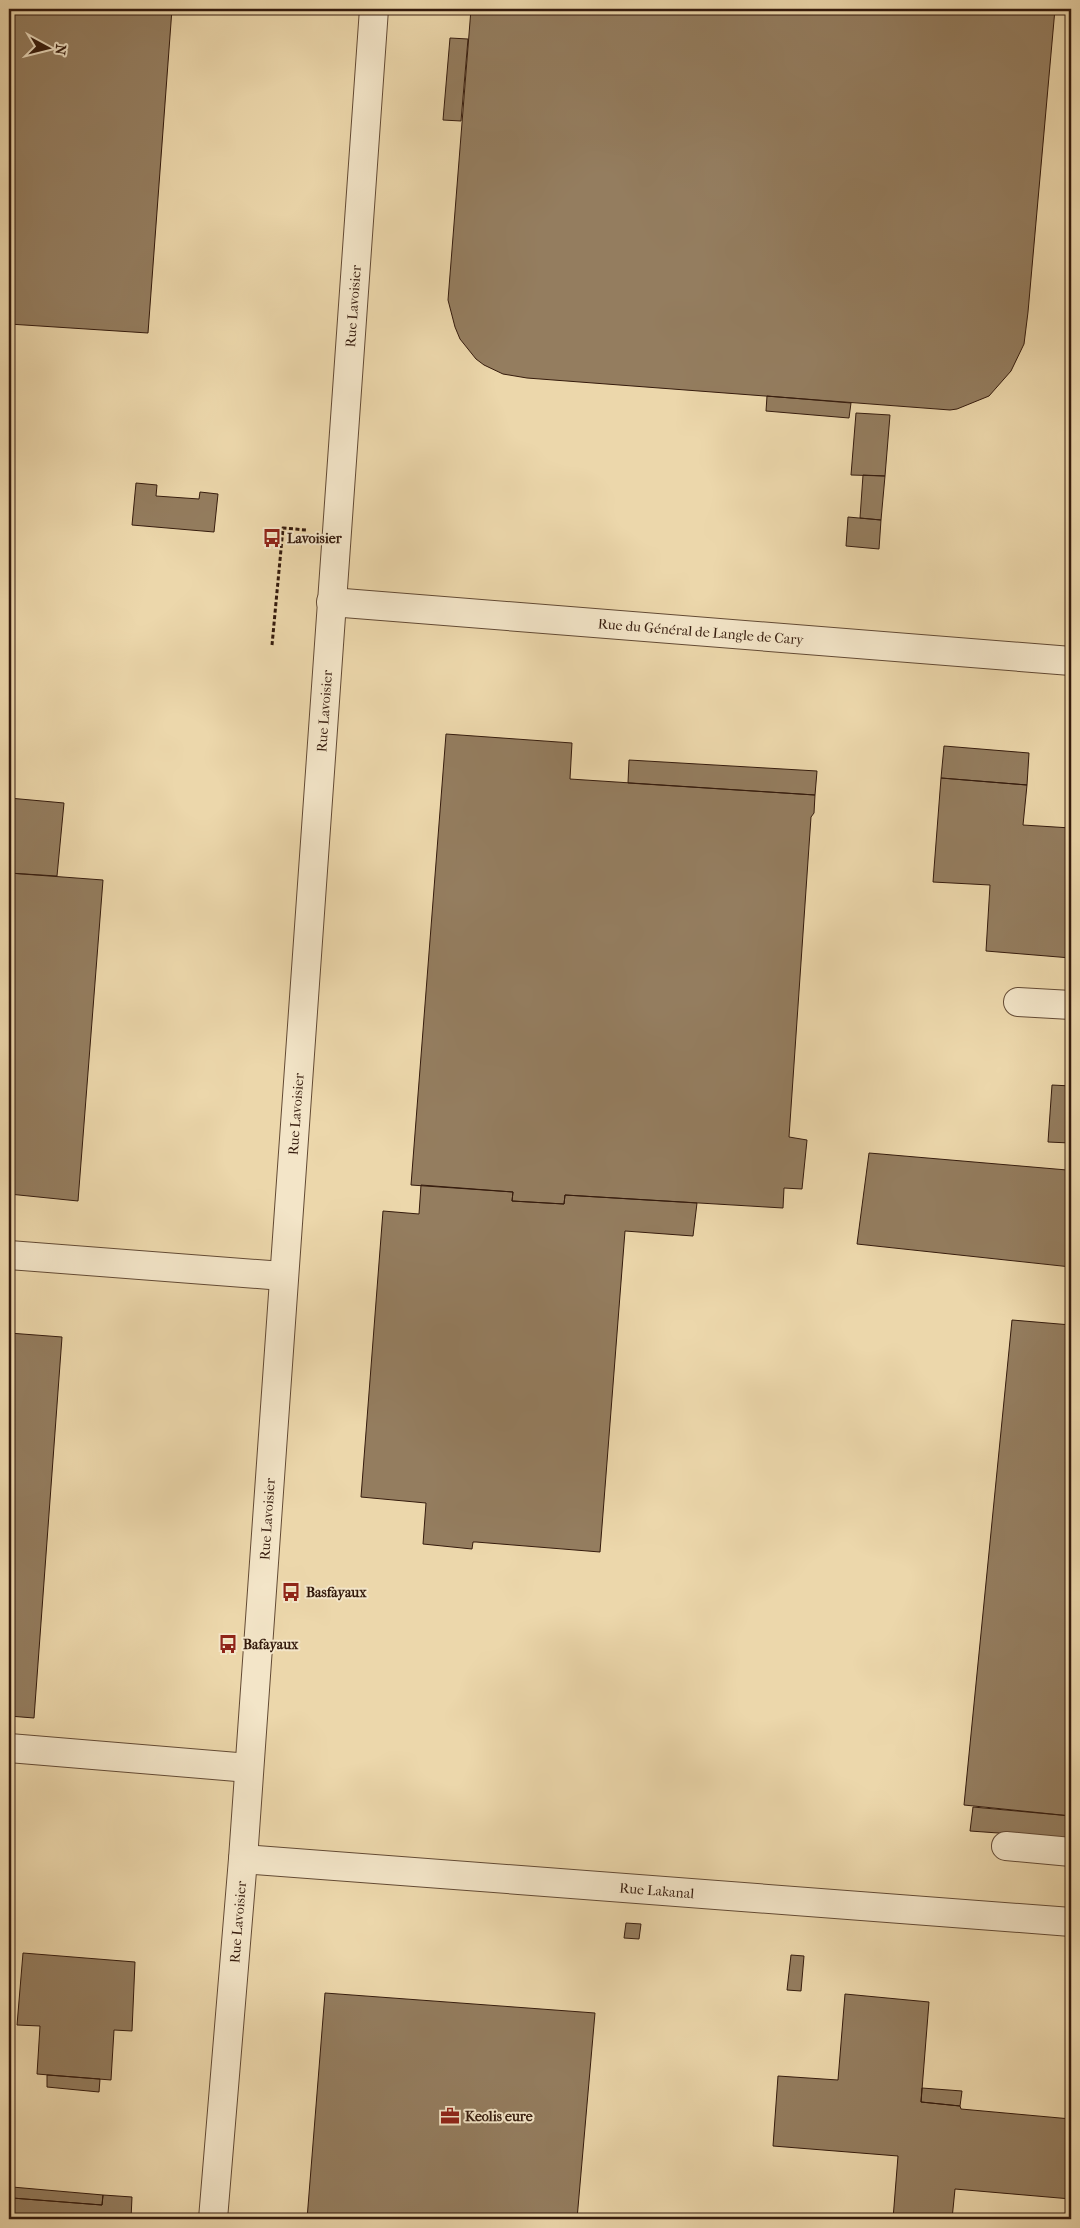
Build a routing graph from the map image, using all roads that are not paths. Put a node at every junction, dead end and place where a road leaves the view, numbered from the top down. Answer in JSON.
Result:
{"nodes":[{"id":1,"x":374,"y":9,"type":"edge"},
{"id":2,"x":331,"y":602,"type":"junction"},
{"id":3,"x":1071,"y":661,"type":"edge"},
{"id":4,"x":1018,"y":1002,"type":"dead end"},
{"id":5,"x":1071,"y":1005,"type":"edge"},
{"id":6,"x":9,"y":1255,"type":"edge"},
{"id":7,"x":284,"y":1276,"type":"junction"},
{"id":8,"x":9,"y":1748,"type":"edge"},
{"id":9,"x":249,"y":1768,"type":"junction"},
{"id":10,"x":1006,"y":1846,"type":"dead end"},
{"id":11,"x":1071,"y":1852,"type":"edge"},
{"id":12,"x":243,"y":1859,"type":"junction"},
{"id":13,"x":1071,"y":1922,"type":"edge"},
{"id":14,"x":212,"y":2219,"type":"edge"}],
"edges":[{"from":1,"to":2,"type":"street","name":"Rue Lavoisier"},
{"from":2,"to":3,"type":"street","name":"Rue du Général de Langle de Cary"},
{"from":2,"to":7,"type":"street","name":"Rue Lavoisier"},
{"from":4,"to":5,"type":"street"},
{"from":6,"to":7,"type":"street"},
{"from":7,"to":9,"type":"street","name":"Rue Lavoisier"},
{"from":8,"to":9,"type":"street"},
{"from":9,"to":12,"type":"street","name":"Rue Lavoisier"},
{"from":10,"to":11,"type":"street"},
{"from":12,"to":13,"type":"street","name":"Rue Lakanal"},
{"from":12,"to":14,"type":"street","name":"Rue Lavoisier"}]}
